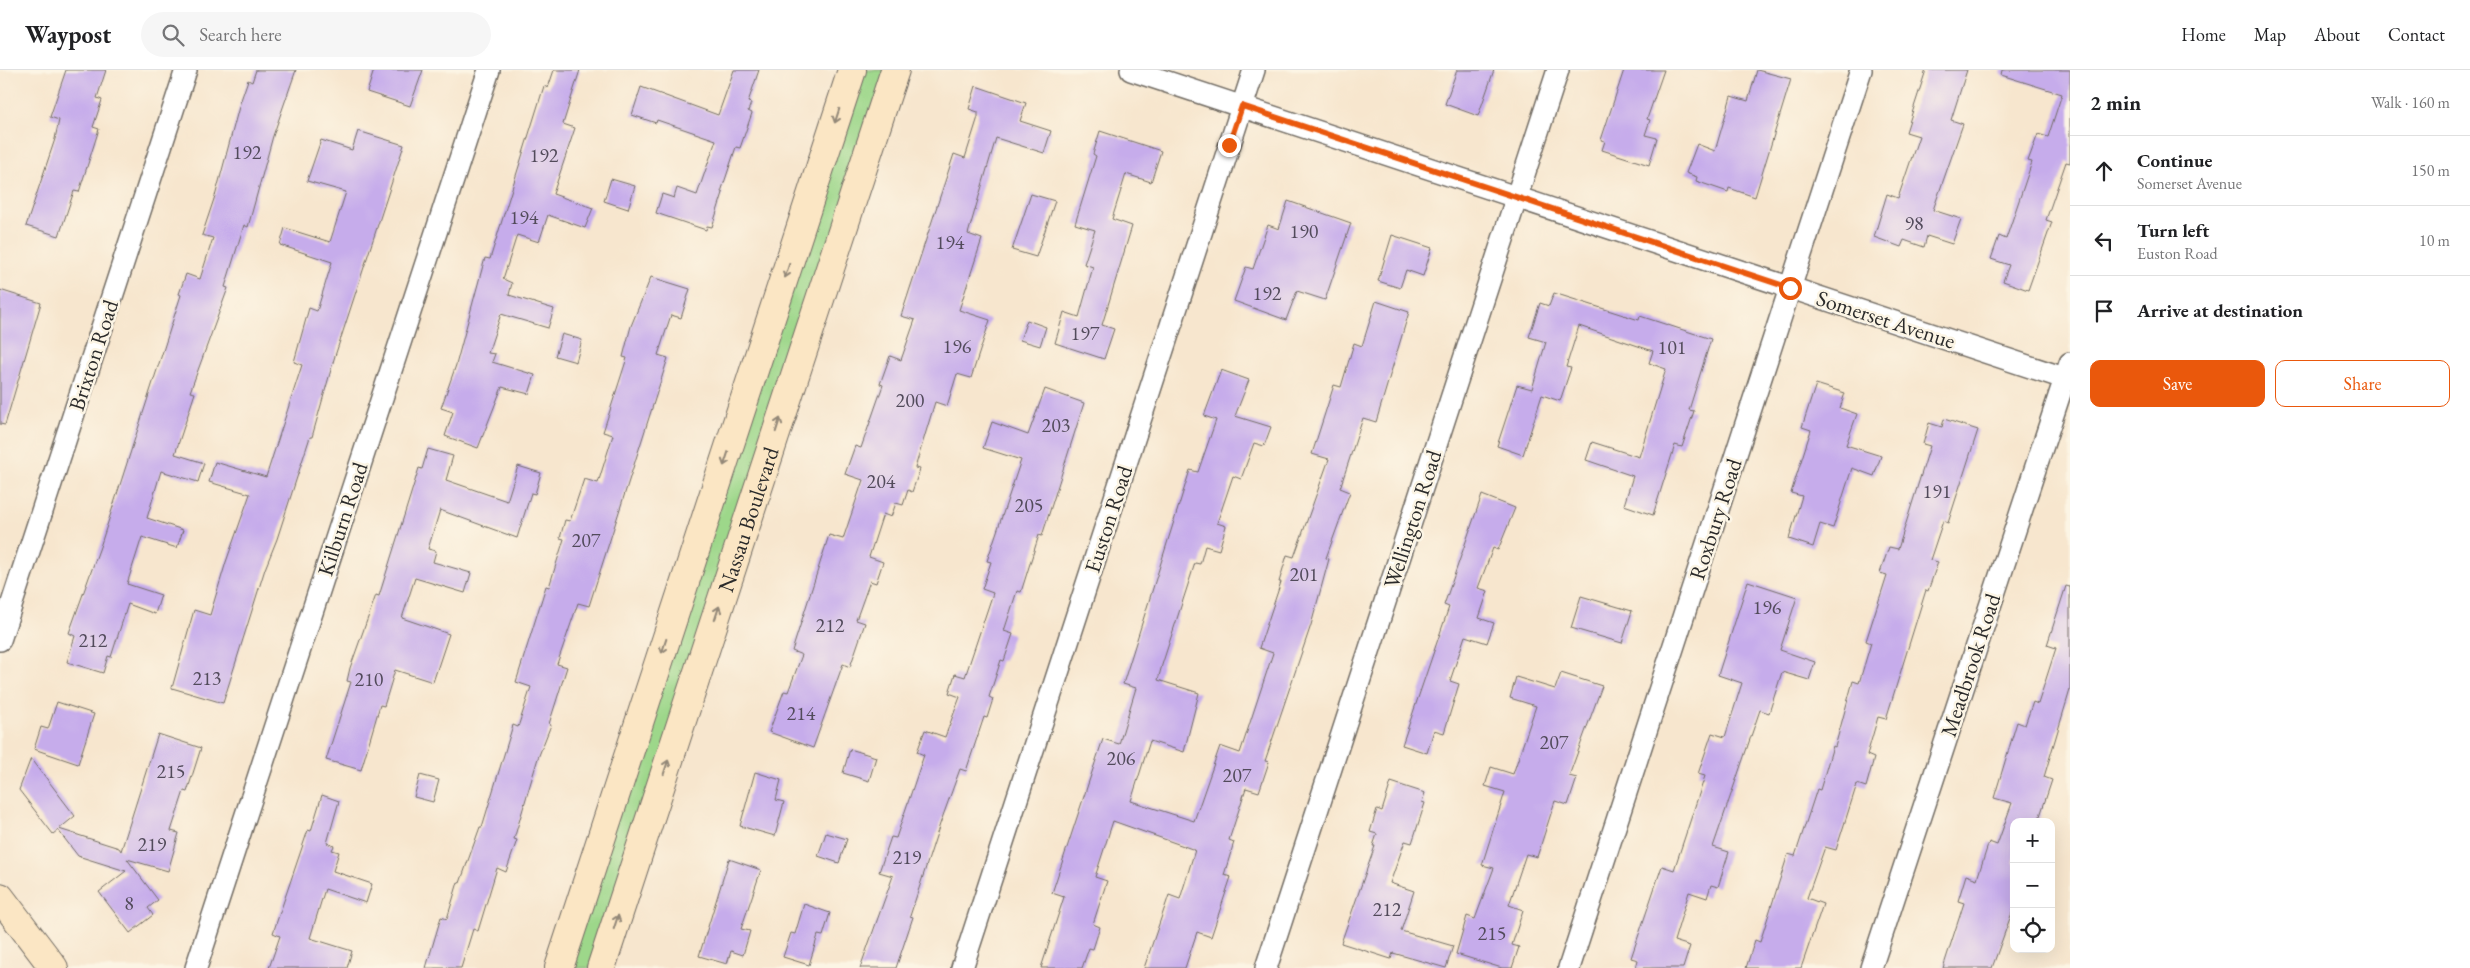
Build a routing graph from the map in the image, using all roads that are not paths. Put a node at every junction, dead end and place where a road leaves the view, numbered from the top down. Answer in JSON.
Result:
{"nodes":[{"id":1,"x":186,"y":70,"type":"edge"},
{"id":2,"x":488,"y":70,"type":"edge"},
{"id":3,"x":852,"y":70,"type":"edge"},
{"id":4,"x":894,"y":70,"type":"edge"},
{"id":5,"x":1132,"y":70,"type":"edge"},
{"id":6,"x":1254,"y":70,"type":"edge"},
{"id":7,"x":1558,"y":70,"type":"edge"},
{"id":8,"x":1861,"y":70,"type":"edge"},
{"id":9,"x":1242,"y":106,"type":"junction"},
{"id":10,"x":1517,"y":198,"type":"junction"},
{"id":11,"x":1790,"y":288,"type":"junction"},
{"id":12,"x":2068,"y":374,"type":"edge"},
{"id":13,"x":0,"y":640,"type":"edge"},
{"id":14,"x":0,"y":897,"type":"edge"},
{"id":15,"x":54,"y":968,"type":"edge"},
{"id":16,"x":196,"y":968,"type":"edge"},
{"id":17,"x":560,"y":968,"type":"edge"},
{"id":18,"x":601,"y":968,"type":"edge"},
{"id":19,"x":962,"y":968,"type":"edge"},
{"id":20,"x":1266,"y":968,"type":"edge"},
{"id":21,"x":1569,"y":968,"type":"edge"},
{"id":22,"x":1871,"y":968,"type":"edge"}],
"edges":[{"from":1,"to":13,"type":"street","name":"Brixton Road"},
{"from":2,"to":16,"type":"street","name":"Kilburn Road"},
{"from":3,"to":17,"type":"main road","name":"Nassau Boulevard","one_way":true},
{"from":18,"to":4,"type":"main road","name":"Nassau Boulevard","one_way":true},
{"from":5,"to":9,"type":"street","name":"Somerset Avenue"},
{"from":6,"to":9,"type":"street","name":"Euston Road"},
{"from":7,"to":10,"type":"street","name":"Wellington Road"},
{"from":8,"to":11,"type":"street","name":"Roxbury Road"},
{"from":9,"to":10,"type":"street","name":"Somerset Avenue"},
{"from":9,"to":19,"type":"street","name":"Euston Road"},
{"from":10,"to":11,"type":"street","name":"Somerset Avenue"},
{"from":10,"to":20,"type":"street","name":"Wellington Road"},
{"from":11,"to":12,"type":"street","name":"Somerset Avenue"},
{"from":11,"to":21,"type":"street","name":"Roxbury Road"},
{"from":12,"to":22,"type":"street","name":"Meadbrook Road"},
{"from":14,"to":15,"type":"main road"}]}
